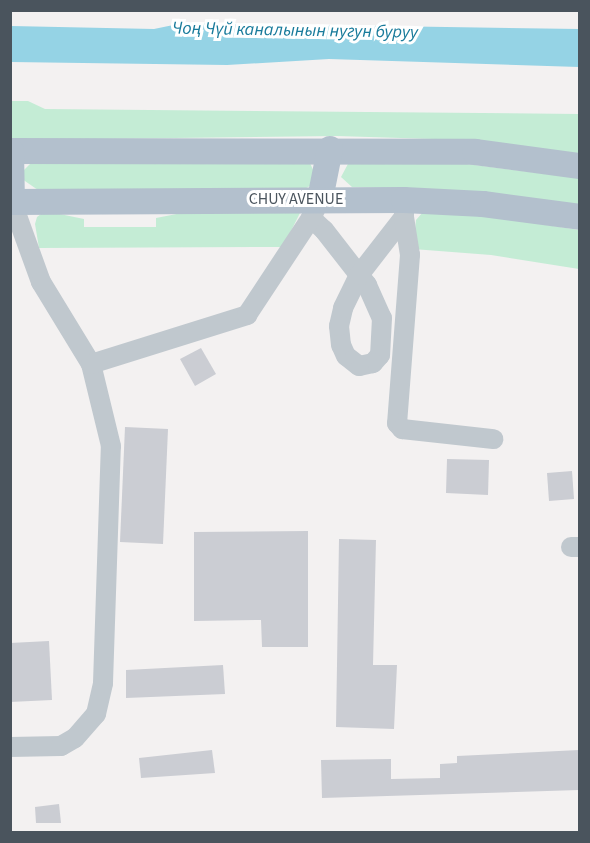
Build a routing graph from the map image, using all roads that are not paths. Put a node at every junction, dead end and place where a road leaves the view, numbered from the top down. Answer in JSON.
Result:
{"nodes":[{"id":1,"x":330,"y":148,"type":"junction"},
{"id":2,"x":11,"y":150,"type":"edge"},
{"id":3,"x":579,"y":166,"type":"edge"},
{"id":4,"x":11,"y":202,"type":"edge"},
{"id":5,"x":315,"y":208,"type":"junction"},
{"id":6,"x":404,"y":208,"type":"junction"},
{"id":7,"x":579,"y":217,"type":"edge"},
{"id":8,"x":91,"y":364,"type":"junction"},
{"id":9,"x":493,"y":439,"type":"dead end"},
{"id":10,"x":10,"y":747,"type":"edge"}],
"edges":[{"from":1,"to":2,"type":"main road"},
{"from":1,"to":3,"type":"main road"},
{"from":1,"to":5,"type":"main road"},
{"from":2,"to":4,"type":"main road"},
{"from":4,"to":5,"type":"main road","name":"CHUY AVENUE"},
{"from":4,"to":8,"type":"lane"},
{"from":5,"to":6,"type":"main road","name":"CHUY AVENUE"},
{"from":5,"to":6,"type":"lane"},
{"from":5,"to":8,"type":"lane"},
{"from":6,"to":7,"type":"main road","name":"CHUY AVENUE"},
{"from":6,"to":9,"type":"lane"},
{"from":8,"to":10,"type":"lane"}]}
